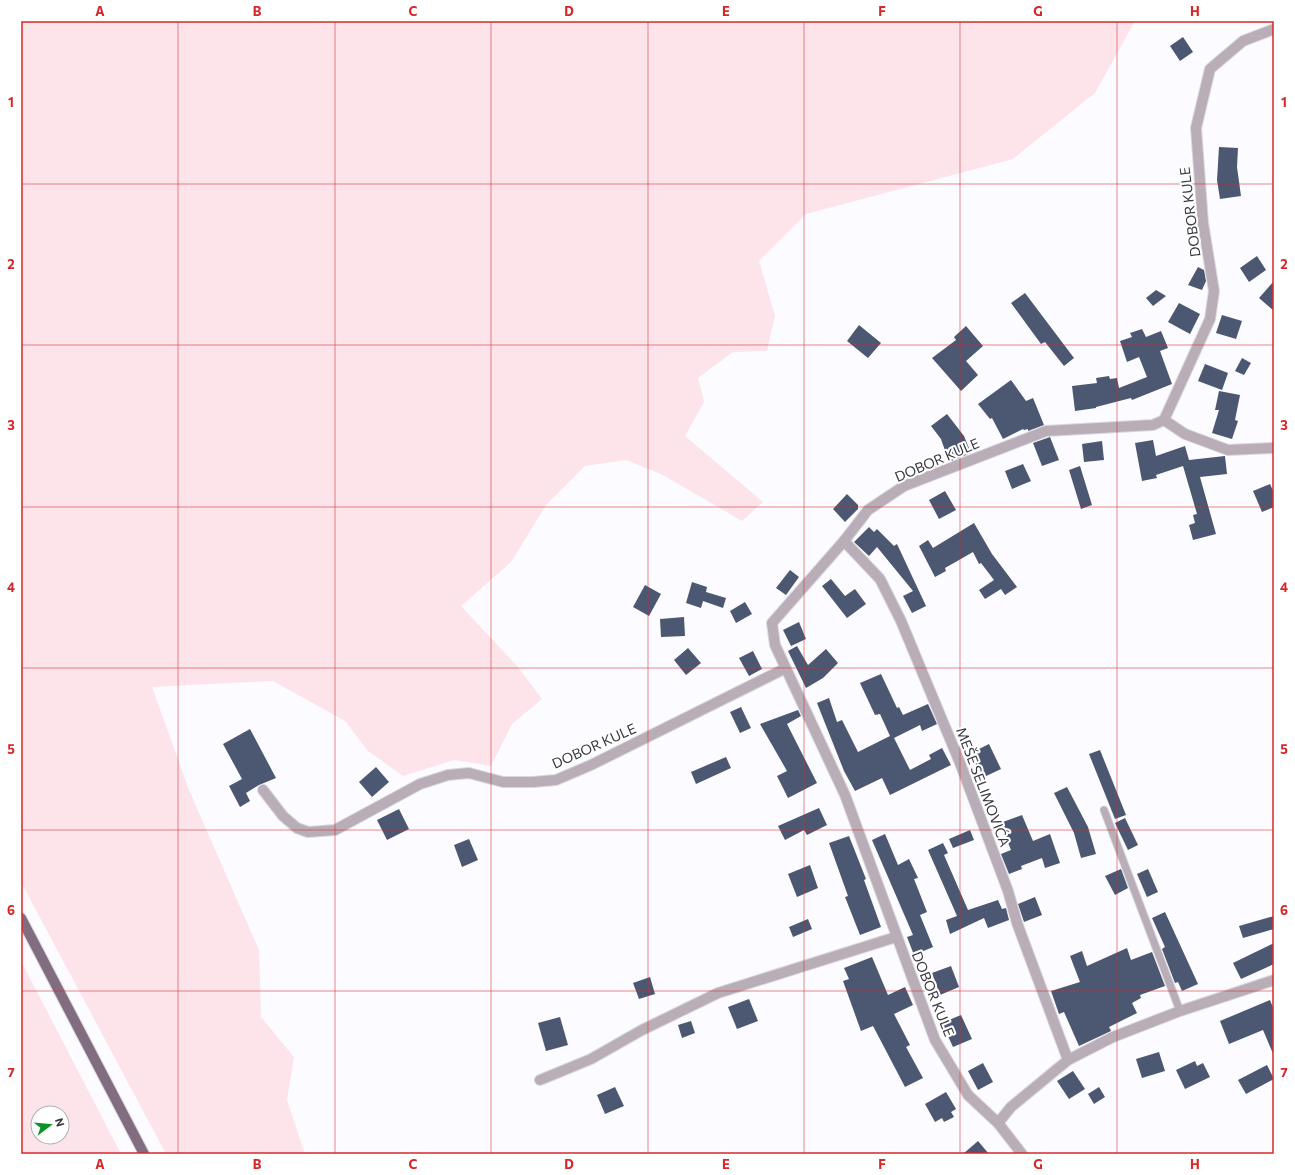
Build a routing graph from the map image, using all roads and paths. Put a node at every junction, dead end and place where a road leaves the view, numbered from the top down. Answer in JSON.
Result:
{"nodes":[{"id":1,"x":1274,"y":29,"type":"edge"},
{"id":2,"x":1164,"y":420,"type":"junction"},
{"id":3,"x":1274,"y":448,"type":"edge"},
{"id":4,"x":844,"y":541,"type":"junction"},
{"id":5,"x":784,"y":669,"type":"junction"},
{"id":6,"x":263,"y":790,"type":"dead end"},
{"id":7,"x":1104,"y":810,"type":"dead end"},
{"id":8,"x":21,"y":918,"type":"edge"},
{"id":9,"x":896,"y":937,"type":"junction"},
{"id":10,"x":1274,"y":980,"type":"edge"},
{"id":11,"x":1180,"y":1011,"type":"junction"},
{"id":12,"x":1068,"y":1060,"type":"junction"},
{"id":13,"x":540,"y":1080,"type":"dead end"},
{"id":14,"x":998,"y":1123,"type":"junction"},
{"id":15,"x":144,"y":1154,"type":"edge"},
{"id":16,"x":1022,"y":1154,"type":"edge"}],
"edges":[{"from":1,"to":2,"type":"street","name":"DOBOR KULE"},
{"from":2,"to":3,"type":"street"},
{"from":2,"to":4,"type":"street","name":"DOBOR KULE"},
{"from":4,"to":5,"type":"street","name":"DOBOR KULE"},
{"from":4,"to":12,"type":"street","name":"MEŠE SELIMOVIĆA"},
{"from":5,"to":6,"type":"street","name":"DOBOR KULE"},
{"from":5,"to":9,"type":"street","name":"DOBOR KULE"},
{"from":7,"to":11,"type":"lane"},
{"from":8,"to":15,"type":"main road"},
{"from":9,"to":13,"type":"street"},
{"from":9,"to":14,"type":"street","name":"DOBOR KULE"},
{"from":10,"to":11,"type":"street"},
{"from":11,"to":12,"type":"street"},
{"from":12,"to":14,"type":"street"},
{"from":14,"to":16,"type":"street","name":"DOBOR KULE"}]}
